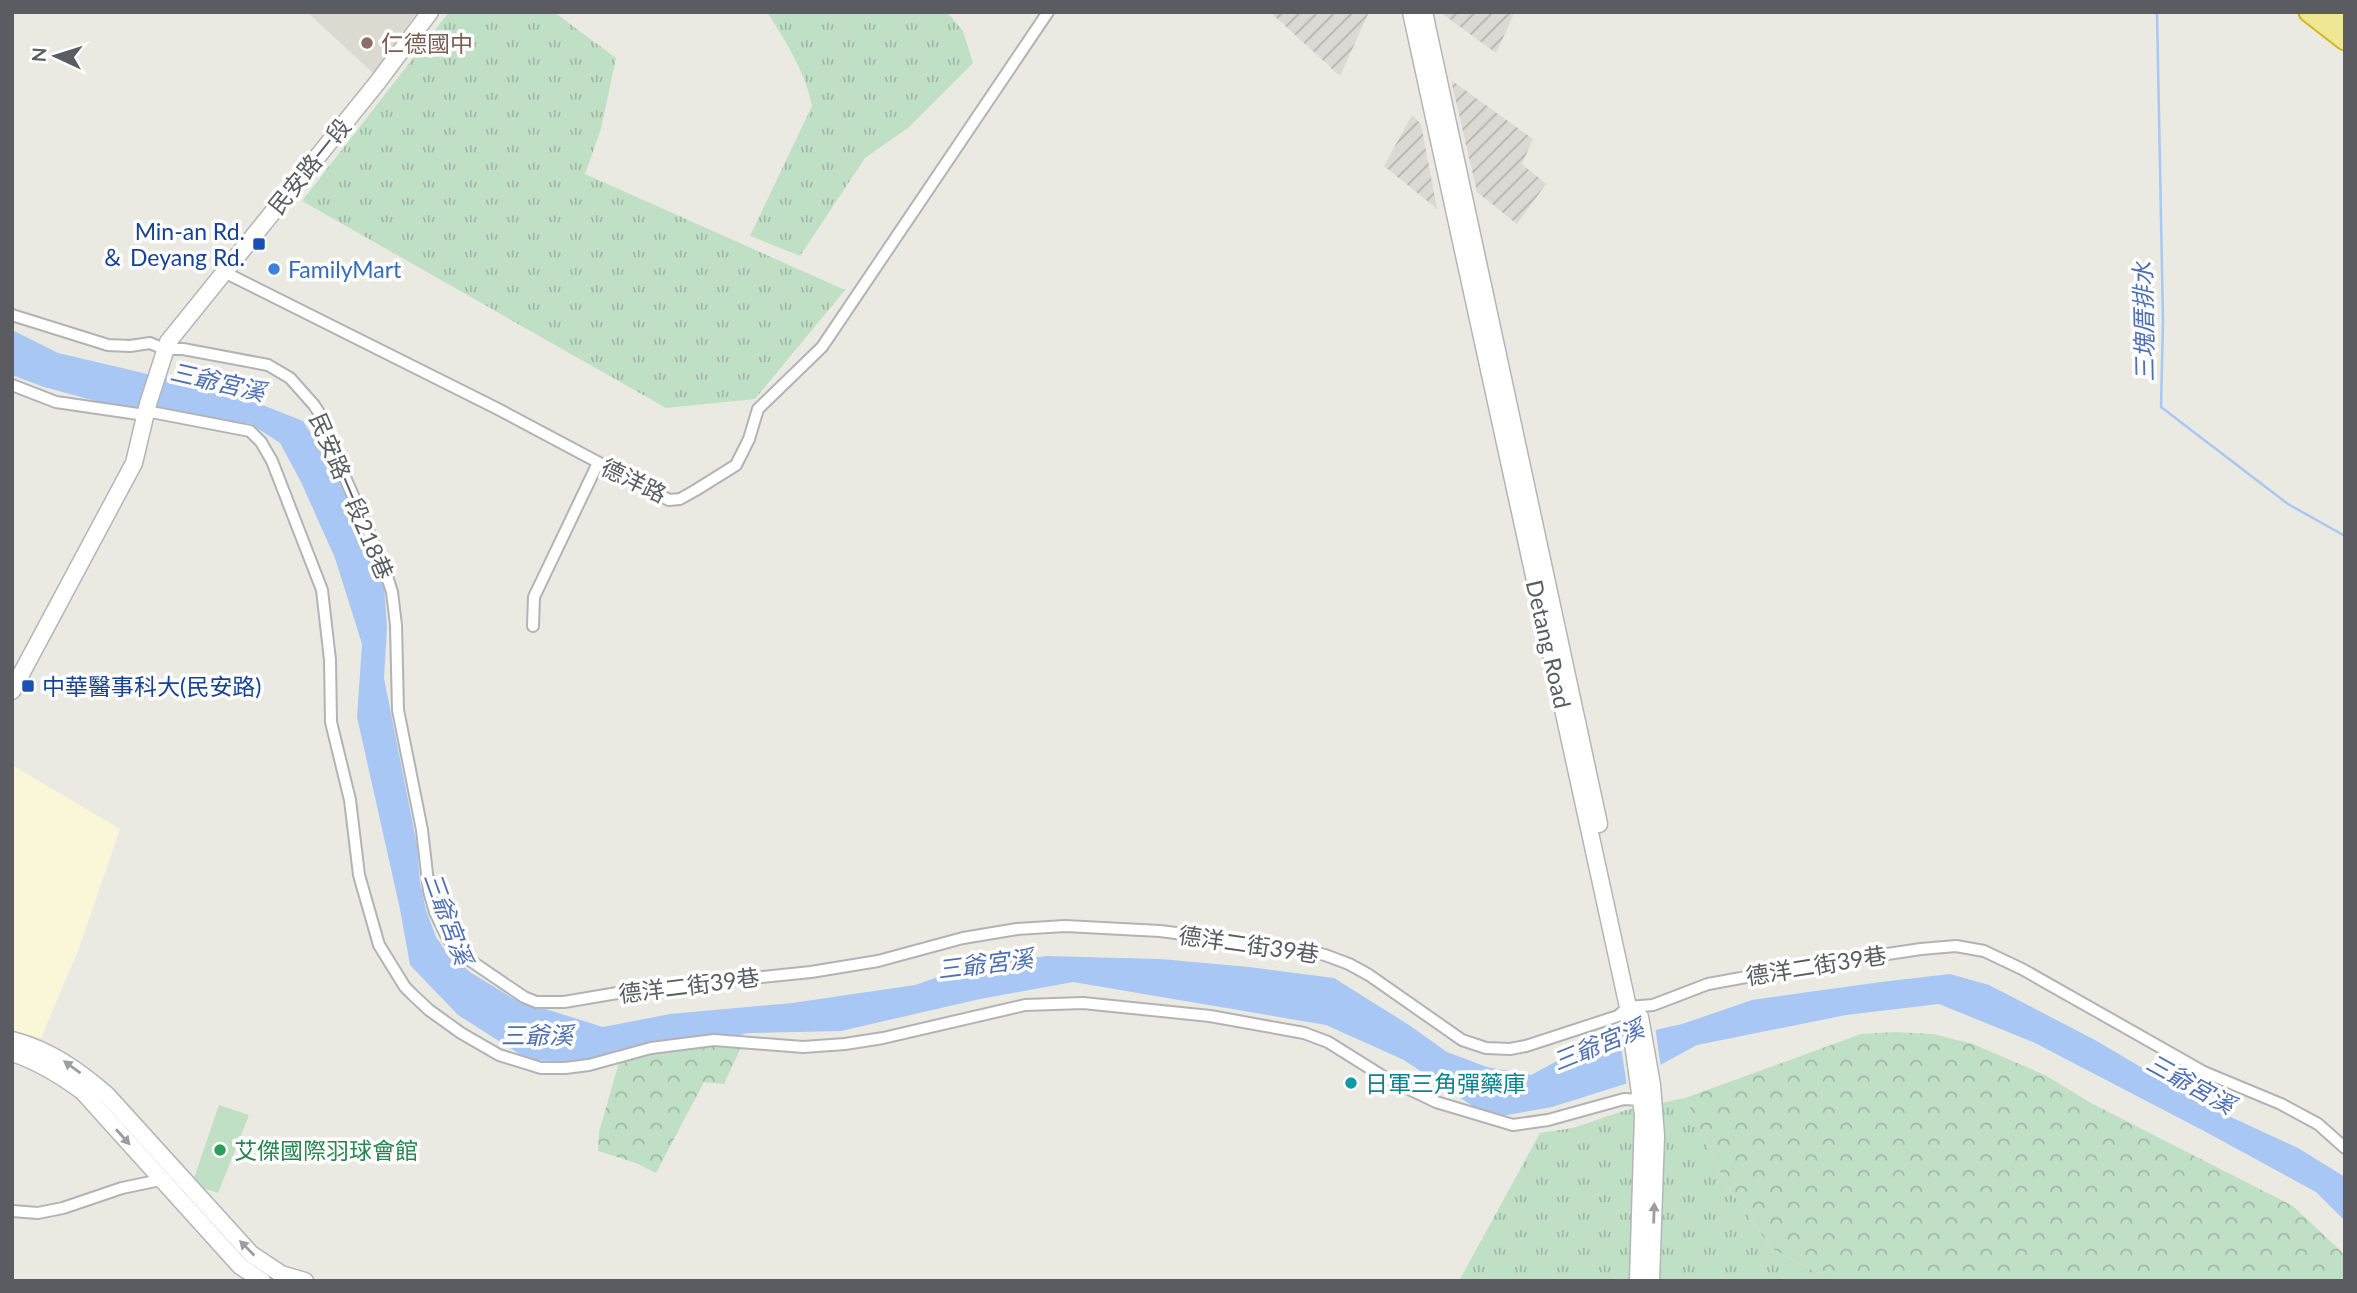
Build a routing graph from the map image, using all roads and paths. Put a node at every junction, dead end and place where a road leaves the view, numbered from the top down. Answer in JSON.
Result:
{"nodes":[{"id":1,"x":430,"y":12,"type":"edge"},
{"id":2,"x":1048,"y":12,"type":"edge"},
{"id":3,"x":1411,"y":12,"type":"edge"},
{"id":4,"x":1423,"y":12,"type":"edge"},
{"id":5,"x":2309,"y":12,"type":"edge"},
{"id":6,"x":2336,"y":12,"type":"edge"},
{"id":7,"x":2345,"y":20,"type":"edge"},
{"id":8,"x":2345,"y":40,"type":"edge"},
{"id":9,"x":224,"y":272,"type":"junction"},
{"id":10,"x":12,"y":315,"type":"edge"},
{"id":11,"x":163,"y":351,"type":"junction"},
{"id":12,"x":12,"y":385,"type":"edge"},
{"id":13,"x":147,"y":410,"type":"junction"},
{"id":14,"x":598,"y":463,"type":"junction"},
{"id":15,"x":533,"y":626,"type":"dead end"},
{"id":16,"x":12,"y":691,"type":"edge"},
{"id":17,"x":398,"y":710,"type":"joint"},
{"id":18,"x":1633,"y":1011,"type":"junction"},
{"id":19,"x":12,"y":1040,"type":"edge"},
{"id":20,"x":12,"y":1053,"type":"edge"},
{"id":21,"x":1646,"y":1093,"type":"junction"},
{"id":22,"x":2345,"y":1147,"type":"edge"},
{"id":23,"x":169,"y":1176,"type":"junction"},
{"id":24,"x":12,"y":1211,"type":"edge"},
{"id":25,"x":262,"y":1281,"type":"edge"},
{"id":26,"x":305,"y":1281,"type":"edge"},
{"id":27,"x":1638,"y":1281,"type":"edge"},
{"id":28,"x":1651,"y":1281,"type":"edge"}],
"edges":[{"from":1,"to":9,"type":"street","name":"民安路一段"},
{"from":2,"to":14,"type":"street","name":"德洋路"},
{"from":3,"to":18,"type":"street","name":"Detang Road"},
{"from":4,"to":18,"type":"street","name":"Detang Road"},
{"from":5,"to":8,"type":"highway"},
{"from":6,"to":7,"type":"highway"},
{"from":9,"to":11,"type":"street","name":"民安路一段"},
{"from":9,"to":14,"type":"street","name":"德洋路"},
{"from":10,"to":11,"type":"street","name":"民安路一段218巷"},
{"from":11,"to":13,"type":"street"},
{"from":11,"to":17,"type":"street","name":"民安路一段218巷"},
{"from":12,"to":13,"type":"street"},
{"from":13,"to":16,"type":"street"},
{"from":13,"to":21,"type":"street"},
{"from":14,"to":15,"type":"street"},
{"from":17,"to":18,"type":"street","name":"德洋二街39巷"},
{"from":18,"to":21,"type":"street","name":"Detang Road"},
{"from":18,"to":22,"type":"street","name":"德洋二街39巷"},
{"from":23,"to":19,"type":"street","one_way":true},
{"from":20,"to":23,"type":"street","one_way":true},
{"from":21,"to":27,"type":"street","name":"Detang Road"},
{"from":28,"to":21,"type":"street","name":"Detang Road","one_way":true},
{"from":23,"to":24,"type":"street"},
{"from":23,"to":25,"type":"street"},
{"from":26,"to":23,"type":"street","one_way":true}]}
